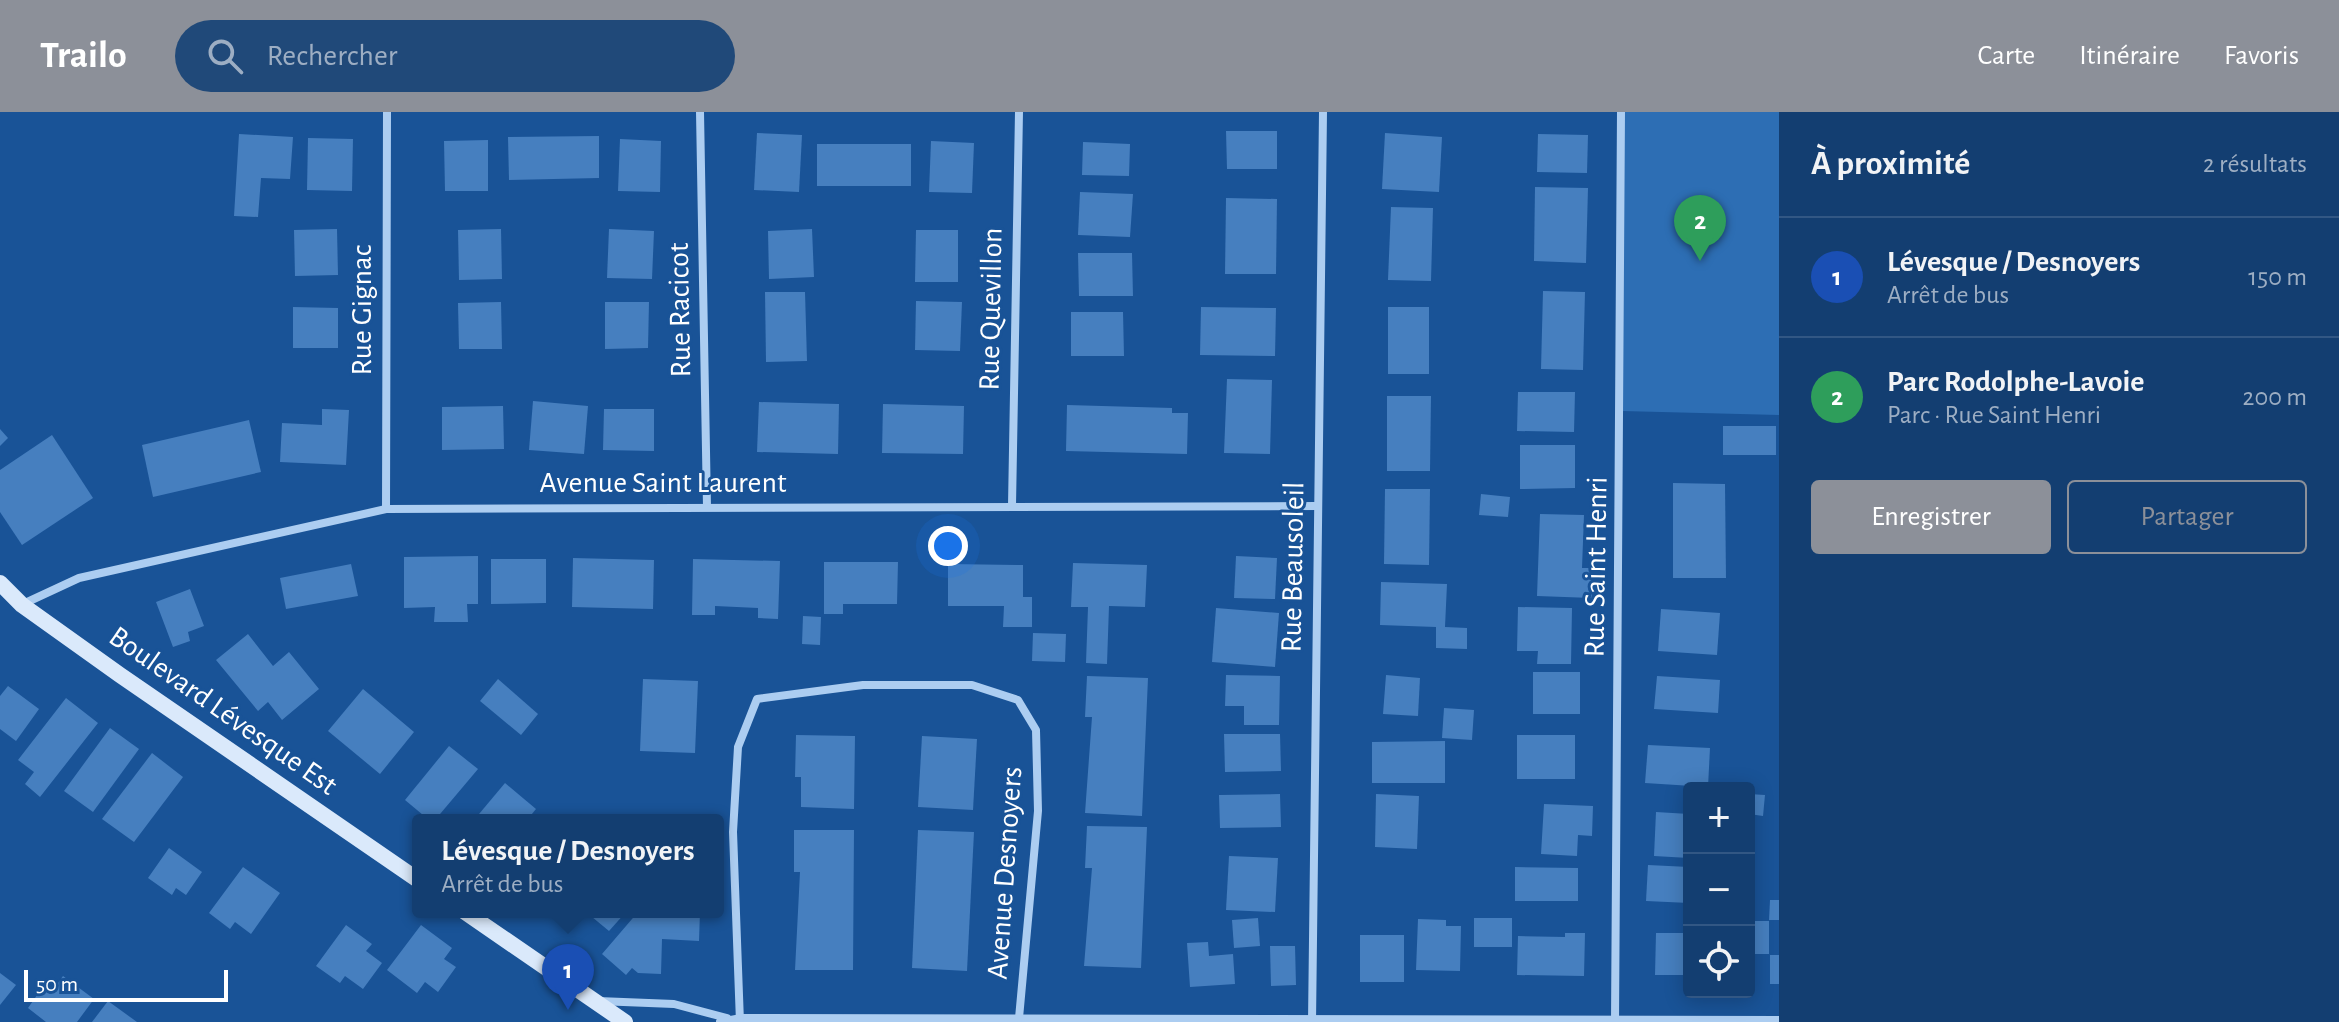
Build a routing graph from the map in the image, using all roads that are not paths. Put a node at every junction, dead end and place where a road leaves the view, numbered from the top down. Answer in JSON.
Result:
{"nodes":[{"id":1,"x":387,"y":112,"type":"edge"},
{"id":2,"x":700,"y":112,"type":"edge"},
{"id":3,"x":1019,"y":112,"type":"edge"},
{"id":4,"x":1323,"y":112,"type":"edge"},
{"id":5,"x":1621,"y":112,"type":"edge"},
{"id":6,"x":1012,"y":506,"type":"junction"},
{"id":7,"x":1318,"y":506,"type":"junction"},
{"id":8,"x":707,"y":507,"type":"junction"},
{"id":9,"x":386,"y":509,"type":"junction"},
{"id":10,"x":0,"y":583,"type":"edge"},
{"id":11,"x":22,"y":605,"type":"junction"},
{"id":12,"x":412,"y":876,"type":"edge"},
{"id":13,"x":474,"y":918,"type":"edge"},
{"id":14,"x":595,"y":1001,"type":"junction"},
{"id":15,"x":1019,"y":1018,"type":"junction"},
{"id":16,"x":724,"y":1020,"type":"edge"},
{"id":17,"x":740,"y":1020,"type":"edge"},
{"id":18,"x":1312,"y":1020,"type":"edge"},
{"id":19,"x":1615,"y":1020,"type":"edge"},
{"id":20,"x":1779,"y":1020,"type":"edge"},
{"id":21,"x":625,"y":1022,"type":"edge"}],
"edges":[{"from":1,"to":9,"type":"street","name":"Rue Gignac"},
{"from":2,"to":8,"type":"street","name":"Rue Racicot"},
{"from":3,"to":6,"type":"street","name":"Rue Quevillon"},
{"from":4,"to":7,"type":"street","name":"Rue Beausoleil"},
{"from":5,"to":19,"type":"street","name":"Rue Saint Henri"},
{"from":6,"to":7,"type":"street","name":"Avenue Saint Laurent"},
{"from":6,"to":8,"type":"street","name":"Avenue Saint Laurent"},
{"from":7,"to":18,"type":"street","name":"Rue Beausoleil"},
{"from":8,"to":9,"type":"street","name":"Avenue Saint Laurent"},
{"from":9,"to":11,"type":"street","name":"Avenue Saint Laurent"},
{"from":10,"to":11,"type":"street","name":"Boulevard Lévesque Est"},
{"from":11,"to":12,"type":"street","name":"Boulevard Lévesque Est"},
{"from":13,"to":14,"type":"street"},
{"from":14,"to":16,"type":"street","name":"Avenue Desnoyers"},
{"from":14,"to":21,"type":"street"},
{"from":15,"to":17,"type":"street","name":"Avenue Desnoyers"},
{"from":15,"to":17,"type":"street","name":"Avenue Desnoyers"},
{"from":15,"to":18,"type":"street","name":"Avenue Desnoyers"},
{"from":16,"to":17,"type":"street","name":"Avenue Desnoyers"},
{"from":18,"to":19,"type":"street","name":"Avenue Desnoyers"},
{"from":19,"to":20,"type":"street","name":"Avenue Desnoyers"}]}
